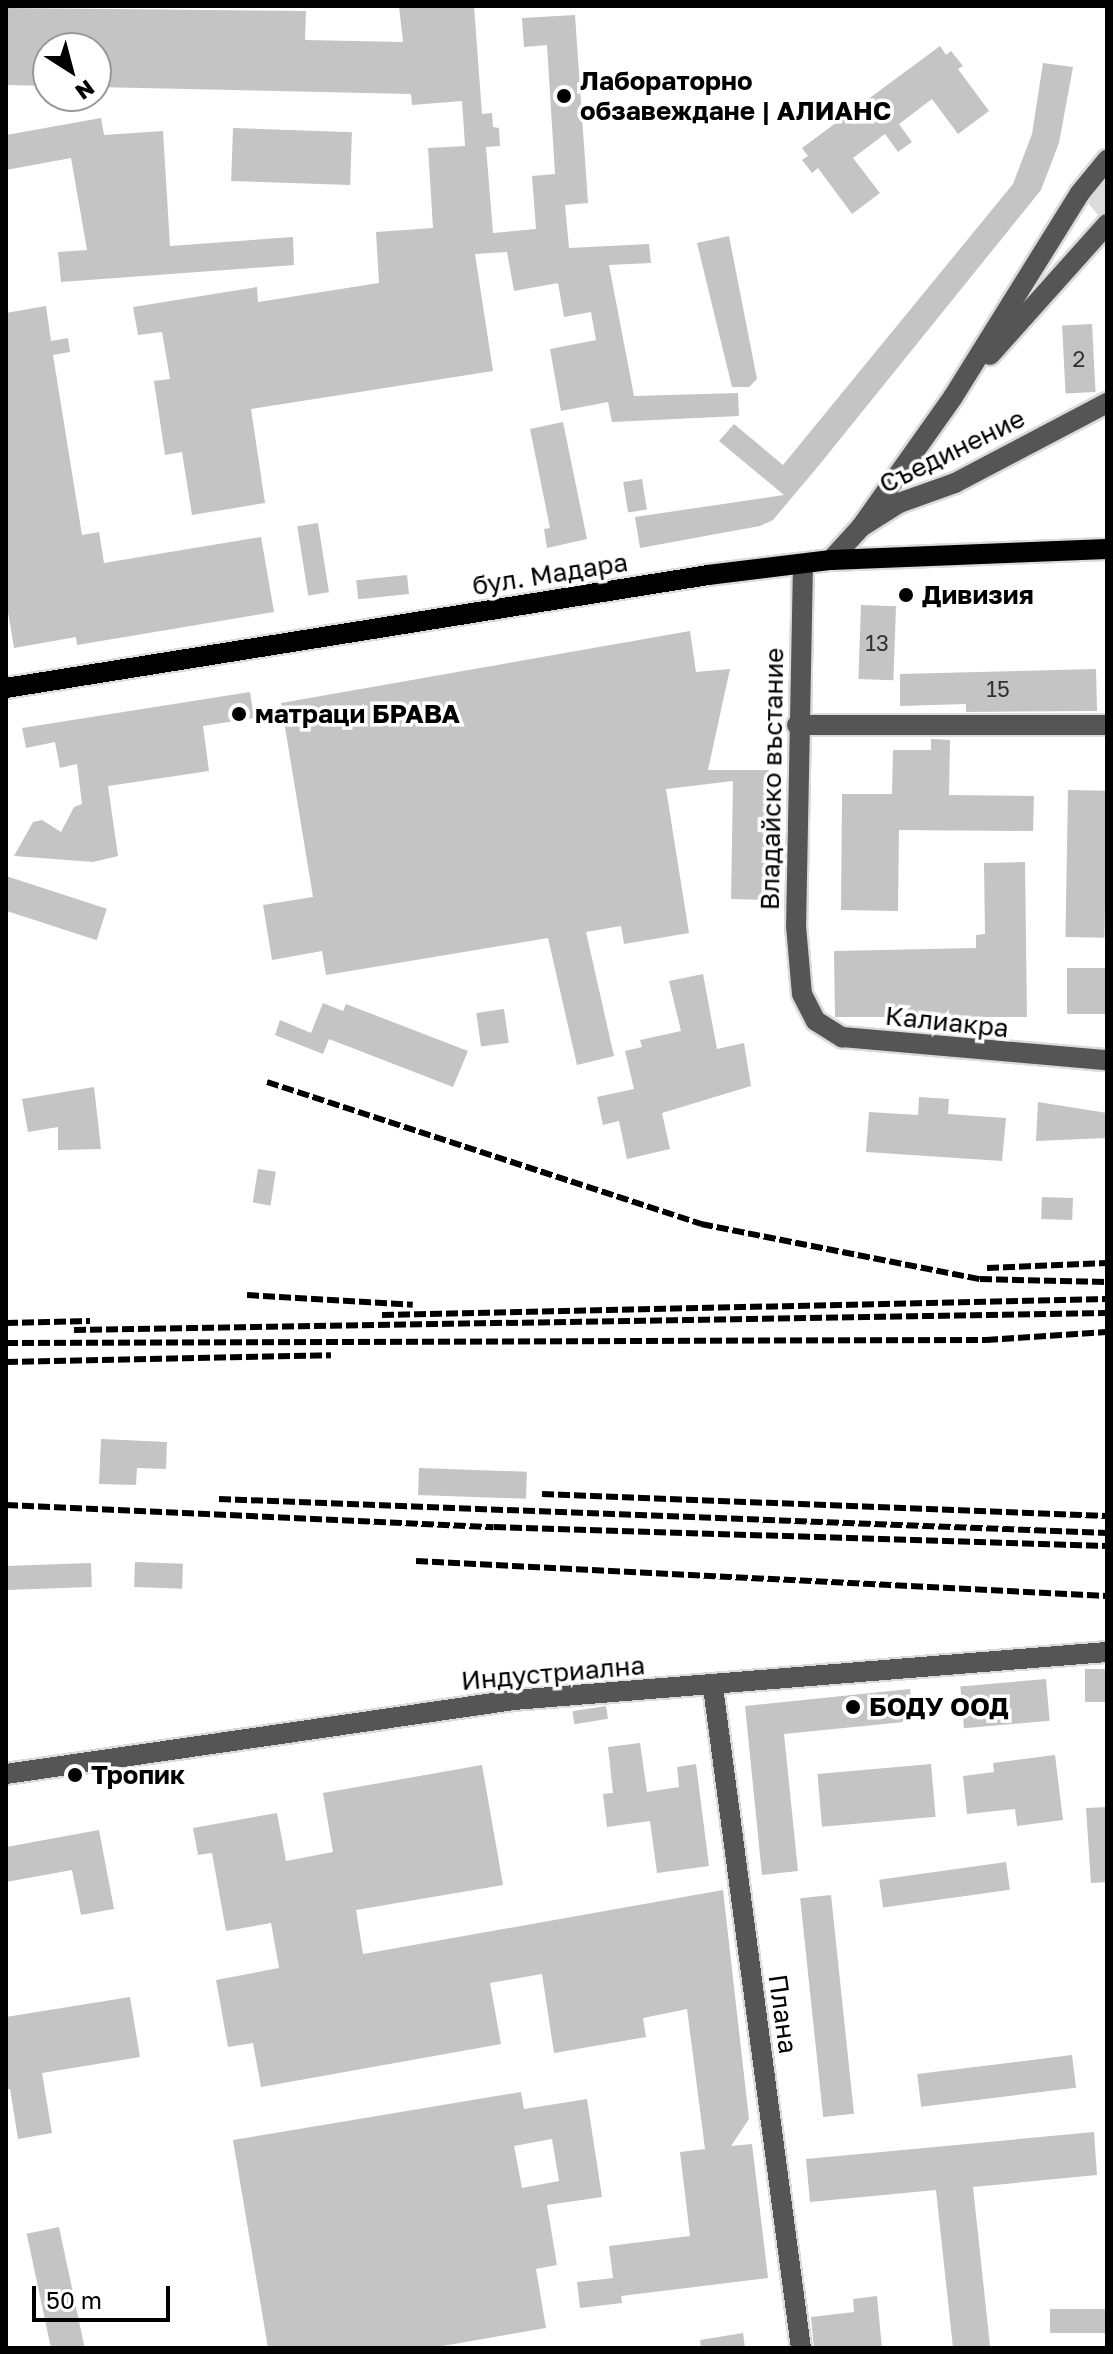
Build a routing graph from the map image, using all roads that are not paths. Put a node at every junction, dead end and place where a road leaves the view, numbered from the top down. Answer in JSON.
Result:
{"nodes":[{"id":1,"x":1107,"y":160,"type":"edge"},
{"id":2,"x":1107,"y":224,"type":"edge"},
{"id":3,"x":953,"y":397,"type":"junction"},
{"id":4,"x":1107,"y":403,"type":"edge"},
{"id":5,"x":861,"y":527,"type":"junction"},
{"id":6,"x":1107,"y":549,"type":"edge"},
{"id":7,"x":831,"y":560,"type":"junction"},
{"id":8,"x":803,"y":564,"type":"junction"},
{"id":9,"x":6,"y":688,"type":"edge"},
{"id":10,"x":797,"y":725,"type":"junction"},
{"id":11,"x":1107,"y":725,"type":"edge"},
{"id":12,"x":802,"y":994,"type":"joint"},
{"id":13,"x":1107,"y":1060,"type":"edge"},
{"id":14,"x":1107,"y":1652,"type":"edge"},
{"id":15,"x":713,"y":1687,"type":"junction"},
{"id":16,"x":6,"y":1774,"type":"edge"},
{"id":17,"x":801,"y":2348,"type":"edge"}],
"edges":[{"from":1,"to":3,"type":"street"},
{"from":2,"to":3,"type":"street"},
{"from":3,"to":5,"type":"street"},
{"from":4,"to":5,"type":"street","name":"Съединение"},
{"from":5,"to":7,"type":"street","name":"Съединение"},
{"from":6,"to":7,"type":"main road","name":"бул. Мадара"},
{"from":7,"to":8,"type":"main road","name":"бул. Мадара"},
{"from":8,"to":9,"type":"main road","name":"бул. Мадара"},
{"from":8,"to":10,"type":"street","name":"Владайско въстание"},
{"from":10,"to":11,"type":"street"},
{"from":10,"to":12,"type":"street","name":"Владайско въстание"},
{"from":12,"to":13,"type":"street","name":"Калиакра"},
{"from":14,"to":15,"type":"street","name":"Индустриална"},
{"from":15,"to":16,"type":"street","name":"Индустриална"},
{"from":15,"to":17,"type":"street","name":"Плана"}]}
